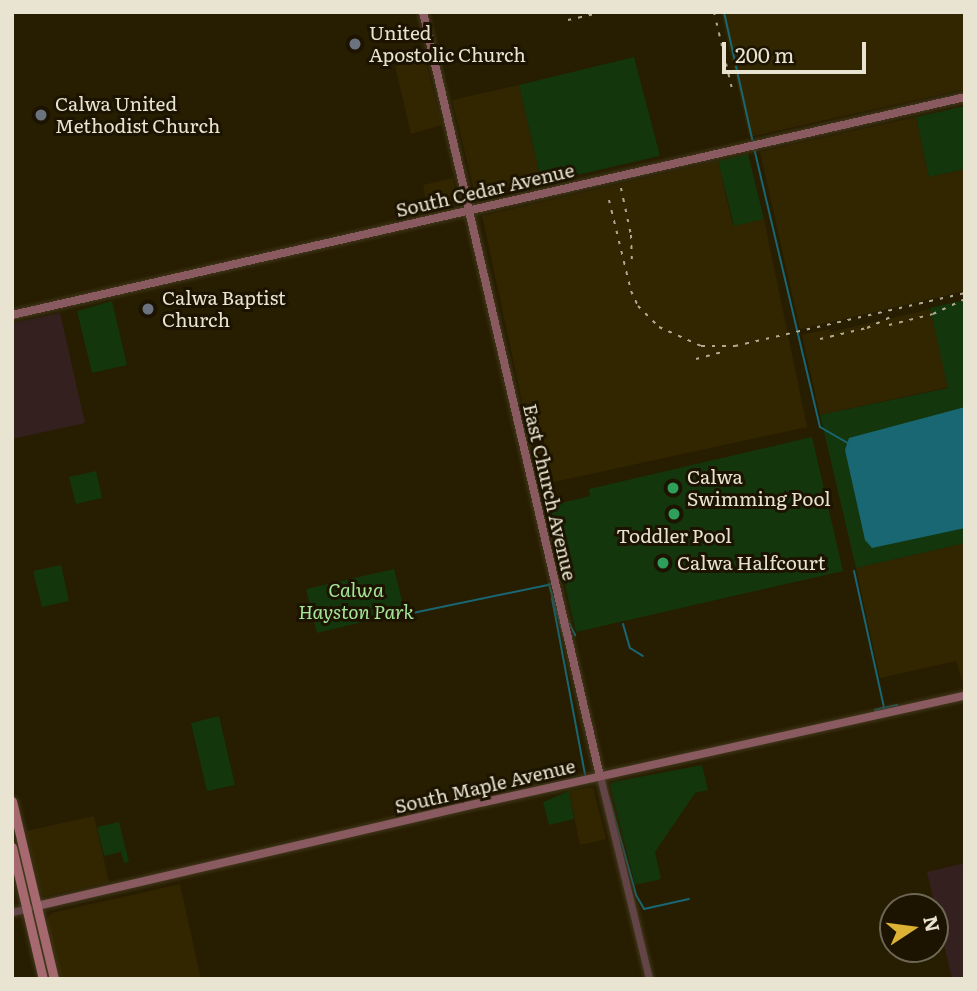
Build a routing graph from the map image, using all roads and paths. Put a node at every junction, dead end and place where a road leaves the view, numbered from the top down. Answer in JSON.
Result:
{"nodes":[{"id":1,"x":423,"y":12,"type":"edge"},
{"id":2,"x":965,"y":97,"type":"edge"},
{"id":3,"x":470,"y":210,"type":"junction"},
{"id":4,"x":12,"y":315,"type":"edge"},
{"id":5,"x":965,"y":696,"type":"edge"},
{"id":6,"x":600,"y":776,"type":"junction"},
{"id":7,"x":12,"y":801,"type":"edge"},
{"id":8,"x":12,"y":847,"type":"edge"},
{"id":9,"x":37,"y":906,"type":"junction"},
{"id":10,"x":27,"y":909,"type":"junction"},
{"id":11,"x":12,"y":912,"type":"edge"},
{"id":12,"x":43,"y":979,"type":"edge"},
{"id":13,"x":54,"y":979,"type":"edge"},
{"id":14,"x":649,"y":979,"type":"edge"}],
"edges":[{"from":1,"to":3,"type":"main road","name":"East Church Avenue"},
{"from":2,"to":3,"type":"main road","name":"South Cedar Avenue"},
{"from":3,"to":4,"type":"main road","name":"South Cedar Avenue"},
{"from":3,"to":6,"type":"main road","name":"East Church Avenue"},
{"from":5,"to":6,"type":"main road","name":"South Maple Avenue"},
{"from":6,"to":9,"type":"main road","name":"South Maple Avenue"},
{"from":6,"to":14,"type":"street","name":"East Church Avenue"},
{"from":7,"to":9,"type":"main road"},
{"from":8,"to":10,"type":"main road"},
{"from":9,"to":10,"type":"street","name":"South Maple Avenue"},
{"from":9,"to":13,"type":"main road"},
{"from":10,"to":11,"type":"street","name":"South Maple Avenue"},
{"from":10,"to":12,"type":"main road"}]}
